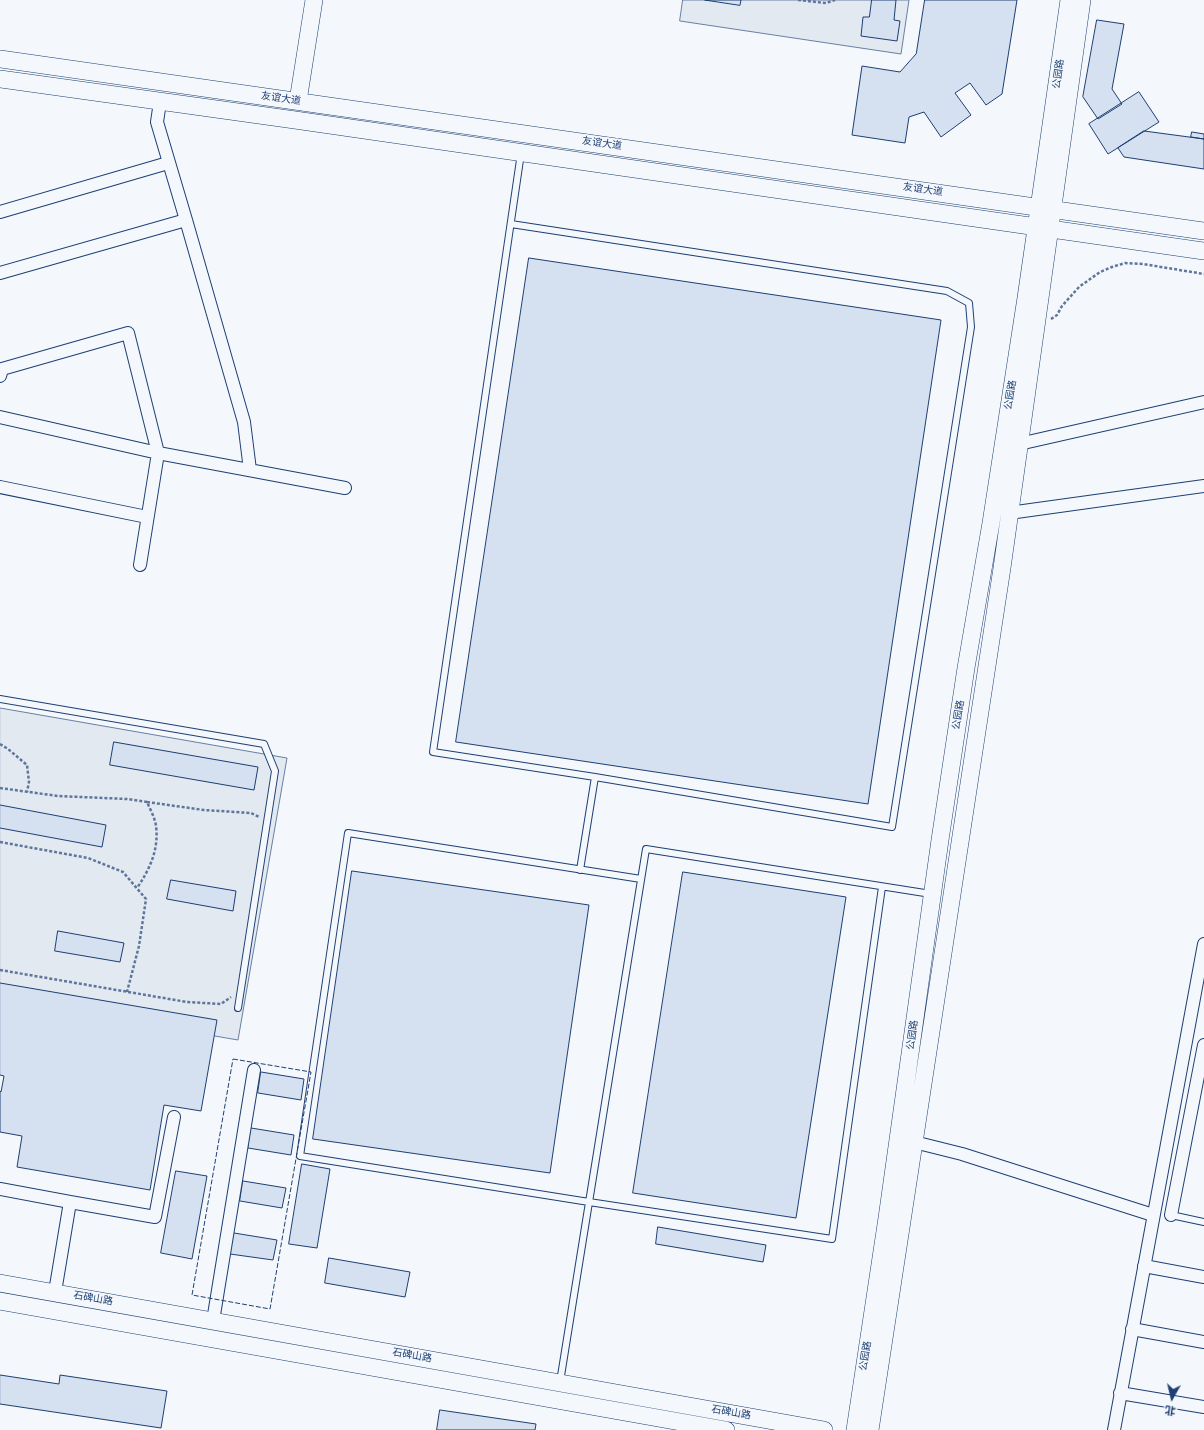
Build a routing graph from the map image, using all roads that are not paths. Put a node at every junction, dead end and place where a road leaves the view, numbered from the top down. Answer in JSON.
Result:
{"nodes":[{"id":1,"x":314,"y":0,"type":"edge"},
{"id":2,"x":1069,"y":0,"type":"edge"},
{"id":3,"x":1082,"y":0,"type":"edge"},
{"id":4,"x":0,"y":59,"type":"edge"},
{"id":5,"x":0,"y":79,"type":"edge"},
{"id":6,"x":298,"y":101,"type":"junction"},
{"id":7,"x":160,"y":102,"type":"junction"},
{"id":8,"x":521,"y":153,"type":"junction"},
{"id":9,"x":168,"y":163,"type":"junction"},
{"id":10,"x":1046,"y":208,"type":"junction"},
{"id":11,"x":0,"y":212,"type":"edge"},
{"id":12,"x":186,"y":220,"type":"junction"},
{"id":13,"x":511,"y":224,"type":"junction"},
{"id":14,"x":1043,"y":228,"type":"junction"},
{"id":15,"x":1204,"y":231,"type":"edge"},
{"id":16,"x":1204,"y":251,"type":"edge"},
{"id":17,"x":0,"y":274,"type":"edge"},
{"id":18,"x":0,"y":376,"type":"edge"},
{"id":19,"x":1204,"y":402,"type":"edge"},
{"id":20,"x":0,"y":417,"type":"edge"},
{"id":21,"x":1019,"y":444,"type":"junction"},
{"id":22,"x":158,"y":453,"type":"junction"},
{"id":23,"x":250,"y":470,"type":"junction"},
{"id":24,"x":1204,"y":486,"type":"edge"},
{"id":25,"x":0,"y":487,"type":"edge"},
{"id":26,"x":345,"y":488,"type":"dead end"},
{"id":27,"x":1009,"y":513,"type":"junction"},
{"id":28,"x":147,"y":517,"type":"junction"},
{"id":29,"x":140,"y":564,"type":"dead end"},
{"id":30,"x":0,"y":699,"type":"edge"},
{"id":31,"x":595,"y":777,"type":"junction"},
{"id":32,"x":580,"y":870,"type":"junction"},
{"id":33,"x":641,"y":879,"type":"junction"},
{"id":34,"x":882,"y":887,"type":"junction"},
{"id":35,"x":933,"y":895,"type":"junction"},
{"id":36,"x":1204,"y":944,"type":"edge"},
{"id":37,"x":238,"y":1008,"type":"dead end"},
{"id":38,"x":1204,"y":1045,"type":"edge"},
{"id":39,"x":254,"y":1070,"type":"dead end"},
{"id":40,"x":174,"y":1117,"type":"dead end"},
{"id":41,"x":914,"y":1142,"type":"junction"},
{"id":42,"x":0,"y":1189,"type":"edge"},
{"id":43,"x":70,"y":1202,"type":"junction"},
{"id":44,"x":589,"y":1202,"type":"junction"},
{"id":45,"x":1153,"y":1215,"type":"junction"},
{"id":46,"x":1171,"y":1215,"type":"joint"},
{"id":47,"x":1204,"y":1222,"type":"edge"},
{"id":48,"x":1144,"y":1266,"type":"junction"},
{"id":49,"x":1204,"y":1277,"type":"edge"},
{"id":50,"x":0,"y":1283,"type":"edge"},
{"id":51,"x":55,"y":1292,"type":"junction"},
{"id":52,"x":0,"y":1301,"type":"edge"},
{"id":53,"x":213,"y":1321,"type":"junction"},
{"id":54,"x":1132,"y":1330,"type":"junction"},
{"id":55,"x":1204,"y":1342,"type":"edge"},
{"id":56,"x":558,"y":1391,"type":"junction"},
{"id":57,"x":1120,"y":1393,"type":"junction"},
{"id":58,"x":1204,"y":1407,"type":"edge"},
{"id":59,"x":726,"y":1430,"type":"edge"},
{"id":60,"x":824,"y":1430,"type":"edge"},
{"id":61,"x":855,"y":1430,"type":"edge"},
{"id":62,"x":870,"y":1430,"type":"edge"},
{"id":63,"x":1114,"y":1430,"type":"edge"}],
"edges":[{"from":1,"to":6,"type":"street"},
{"from":2,"to":10,"type":"street","name":"公园路"},
{"from":3,"to":10,"type":"street"},
{"from":4,"to":6,"type":"street","name":"友谊大道"},
{"from":5,"to":7,"type":"street","name":"友谊大道"},
{"from":6,"to":10,"type":"street","name":"友谊大道"},
{"from":7,"to":8,"type":"street","name":"友谊大道"},
{"from":7,"to":9,"type":"street"},
{"from":8,"to":13,"type":"lane"},
{"from":8,"to":14,"type":"street","name":"友谊大道"},
{"from":9,"to":11,"type":"street"},
{"from":9,"to":12,"type":"street"},
{"from":10,"to":14,"type":"street","name":"公园路"},
{"from":10,"to":15,"type":"street","name":"友谊大道"},
{"from":12,"to":17,"type":"street"},
{"from":12,"to":23,"type":"street"},
{"from":13,"to":31,"type":"lane"},
{"from":13,"to":31,"type":"lane"},
{"from":14,"to":16,"type":"street","name":"友谊大道"},
{"from":14,"to":21,"type":"street"},
{"from":14,"to":35,"type":"street","name":"公园路"},
{"from":18,"to":22,"type":"street"},
{"from":19,"to":21,"type":"street"},
{"from":20,"to":22,"type":"street"},
{"from":21,"to":27,"type":"street"},
{"from":22,"to":23,"type":"street"},
{"from":22,"to":28,"type":"street"},
{"from":23,"to":26,"type":"street"},
{"from":24,"to":27,"type":"street"},
{"from":25,"to":28,"type":"street"},
{"from":27,"to":41,"type":"street"},
{"from":28,"to":29,"type":"street"},
{"from":30,"to":37,"type":"lane"},
{"from":31,"to":32,"type":"lane"},
{"from":32,"to":33,"type":"lane"},
{"from":32,"to":44,"type":"lane"},
{"from":33,"to":34,"type":"lane"},
{"from":33,"to":44,"type":"lane"},
{"from":34,"to":35,"type":"lane"},
{"from":34,"to":44,"type":"lane"},
{"from":35,"to":61,"type":"street","name":"公园路"},
{"from":36,"to":45,"type":"street"},
{"from":38,"to":46,"type":"street"},
{"from":39,"to":53,"type":"street"},
{"from":40,"to":43,"type":"street"},
{"from":41,"to":45,"type":"street"},
{"from":41,"to":62,"type":"street"},
{"from":42,"to":43,"type":"street"},
{"from":43,"to":51,"type":"street"},
{"from":44,"to":56,"type":"lane"},
{"from":45,"to":48,"type":"street"},
{"from":46,"to":47,"type":"lane"},
{"from":48,"to":49,"type":"street"},
{"from":48,"to":54,"type":"street"},
{"from":50,"to":51,"type":"street","name":"石碑山路"},
{"from":51,"to":53,"type":"street","name":"石碑山路"},
{"from":52,"to":56,"type":"street"},
{"from":53,"to":56,"type":"street","name":"石碑山路"},
{"from":54,"to":55,"type":"street"},
{"from":54,"to":57,"type":"street"},
{"from":56,"to":59,"type":"street"},
{"from":56,"to":60,"type":"street","name":"石碑山路"},
{"from":57,"to":58,"type":"street"},
{"from":57,"to":63,"type":"street"}]}
